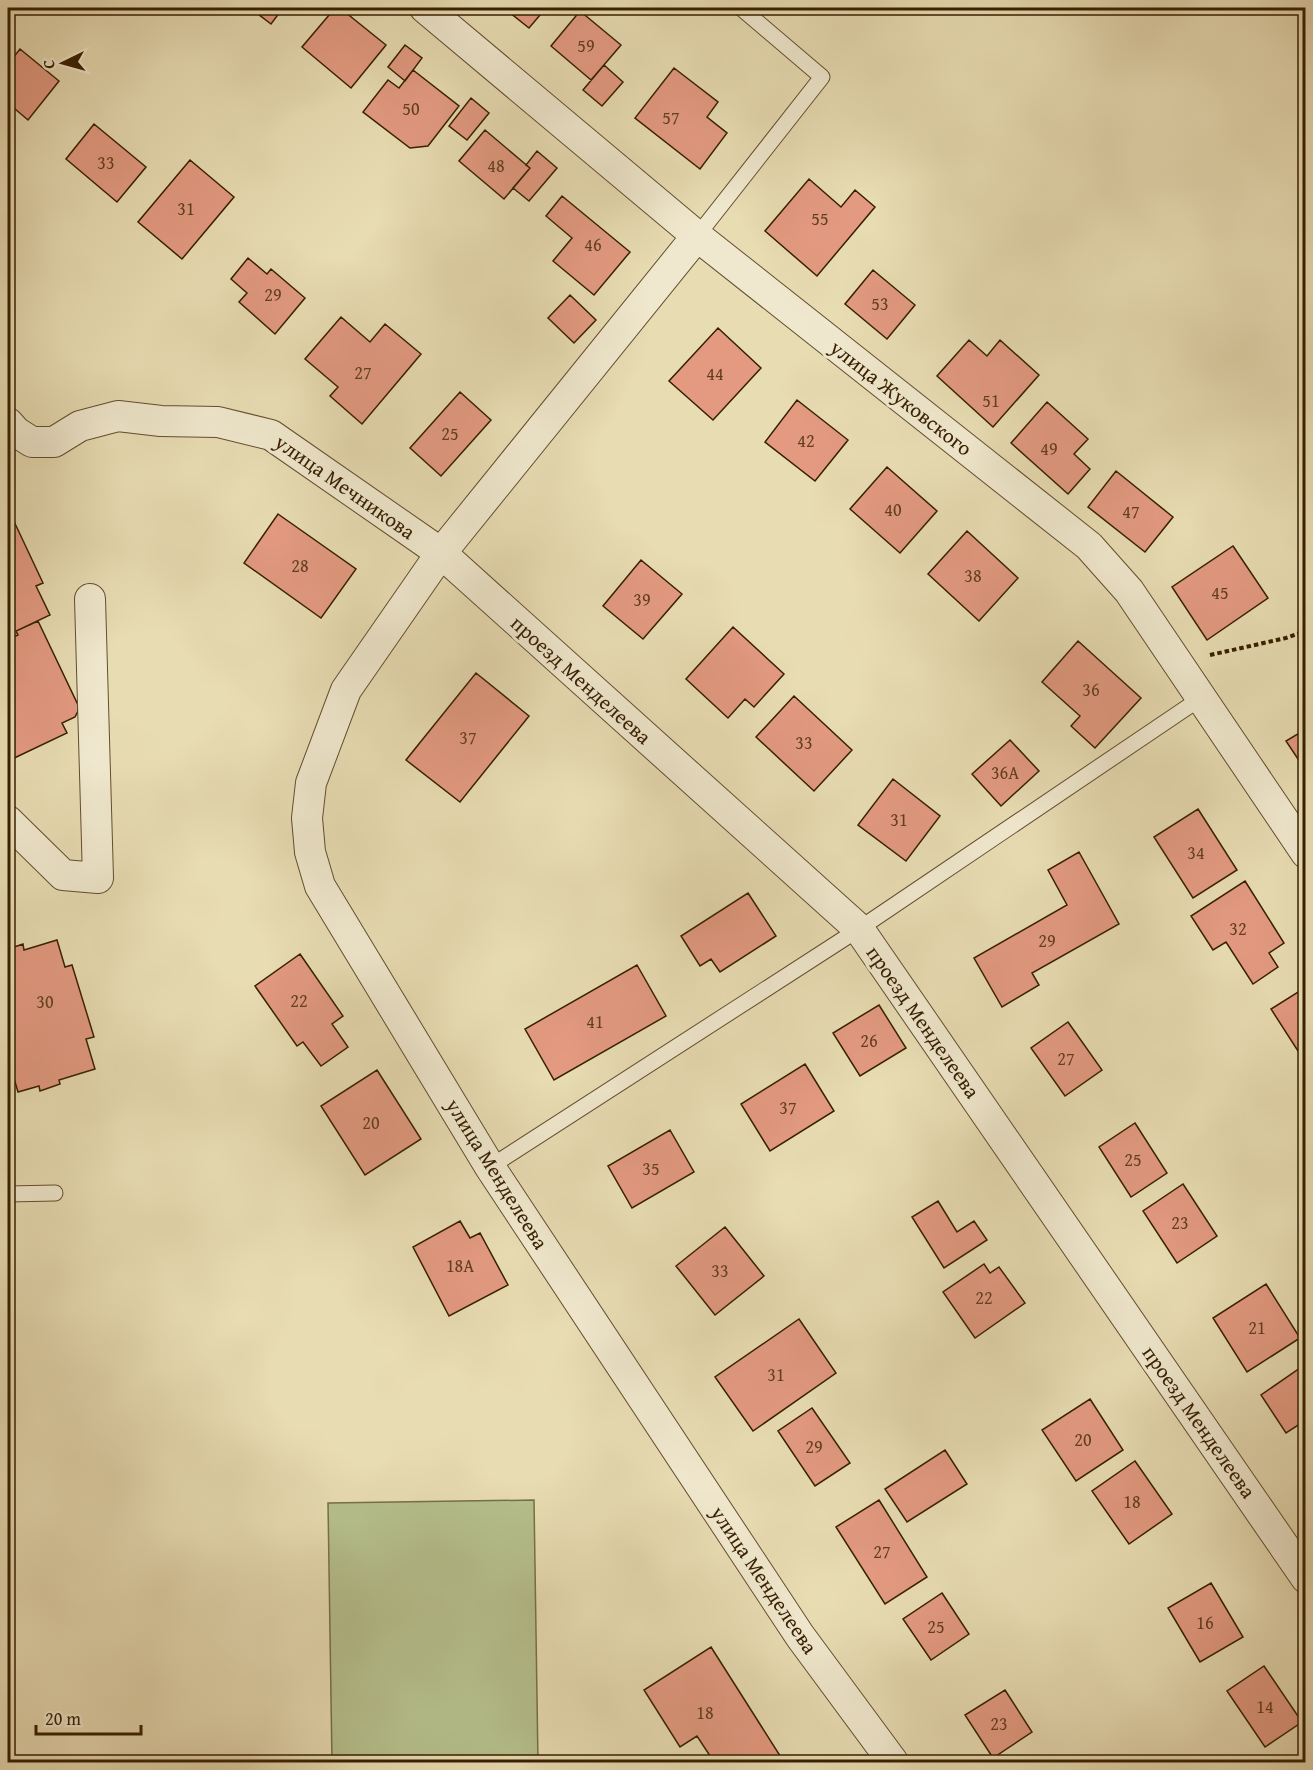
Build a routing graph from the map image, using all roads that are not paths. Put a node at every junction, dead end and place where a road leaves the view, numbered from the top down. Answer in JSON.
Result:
{"nodes":[{"id":1,"x":425,"y":8,"type":"edge"},
{"id":2,"x":741,"y":8,"type":"edge"},
{"id":3,"x":697,"y":236,"type":"junction"},
{"id":4,"x":8,"y":423,"type":"edge"},
{"id":5,"x":441,"y":553,"type":"junction"},
{"id":6,"x":90,"y":598,"type":"dead end"},
{"id":7,"x":1201,"y":698,"type":"junction"},
{"id":8,"x":8,"y":821,"type":"edge"},
{"id":9,"x":1305,"y":853,"type":"edge"},
{"id":10,"x":859,"y":929,"type":"junction"},
{"id":11,"x":490,"y":1167,"type":"junction"},
{"id":12,"x":55,"y":1193,"type":"dead end"},
{"id":13,"x":8,"y":1194,"type":"edge"},
{"id":14,"x":1305,"y":1578,"type":"edge"},
{"id":15,"x":892,"y":1762,"type":"edge"}],
"edges":[{"from":1,"to":3,"type":"street","name":"улица Жуковского"},
{"from":2,"to":3,"type":"lane"},
{"from":3,"to":5,"type":"street","name":"улица Менделеева"},
{"from":3,"to":7,"type":"street","name":"улица Жуковского"},
{"from":4,"to":5,"type":"street","name":"улица Мечникова"},
{"from":5,"to":10,"type":"street","name":"проезд Менделеева"},
{"from":5,"to":11,"type":"street","name":"улица Менделеева"},
{"from":6,"to":8,"type":"street"},
{"from":7,"to":9,"type":"street","name":"улица Жуковского"},
{"from":7,"to":10,"type":"lane"},
{"from":10,"to":11,"type":"lane"},
{"from":10,"to":14,"type":"street","name":"проезд Менделеева"},
{"from":11,"to":15,"type":"street","name":"улица Менделеева"},
{"from":12,"to":13,"type":"lane"}]}
